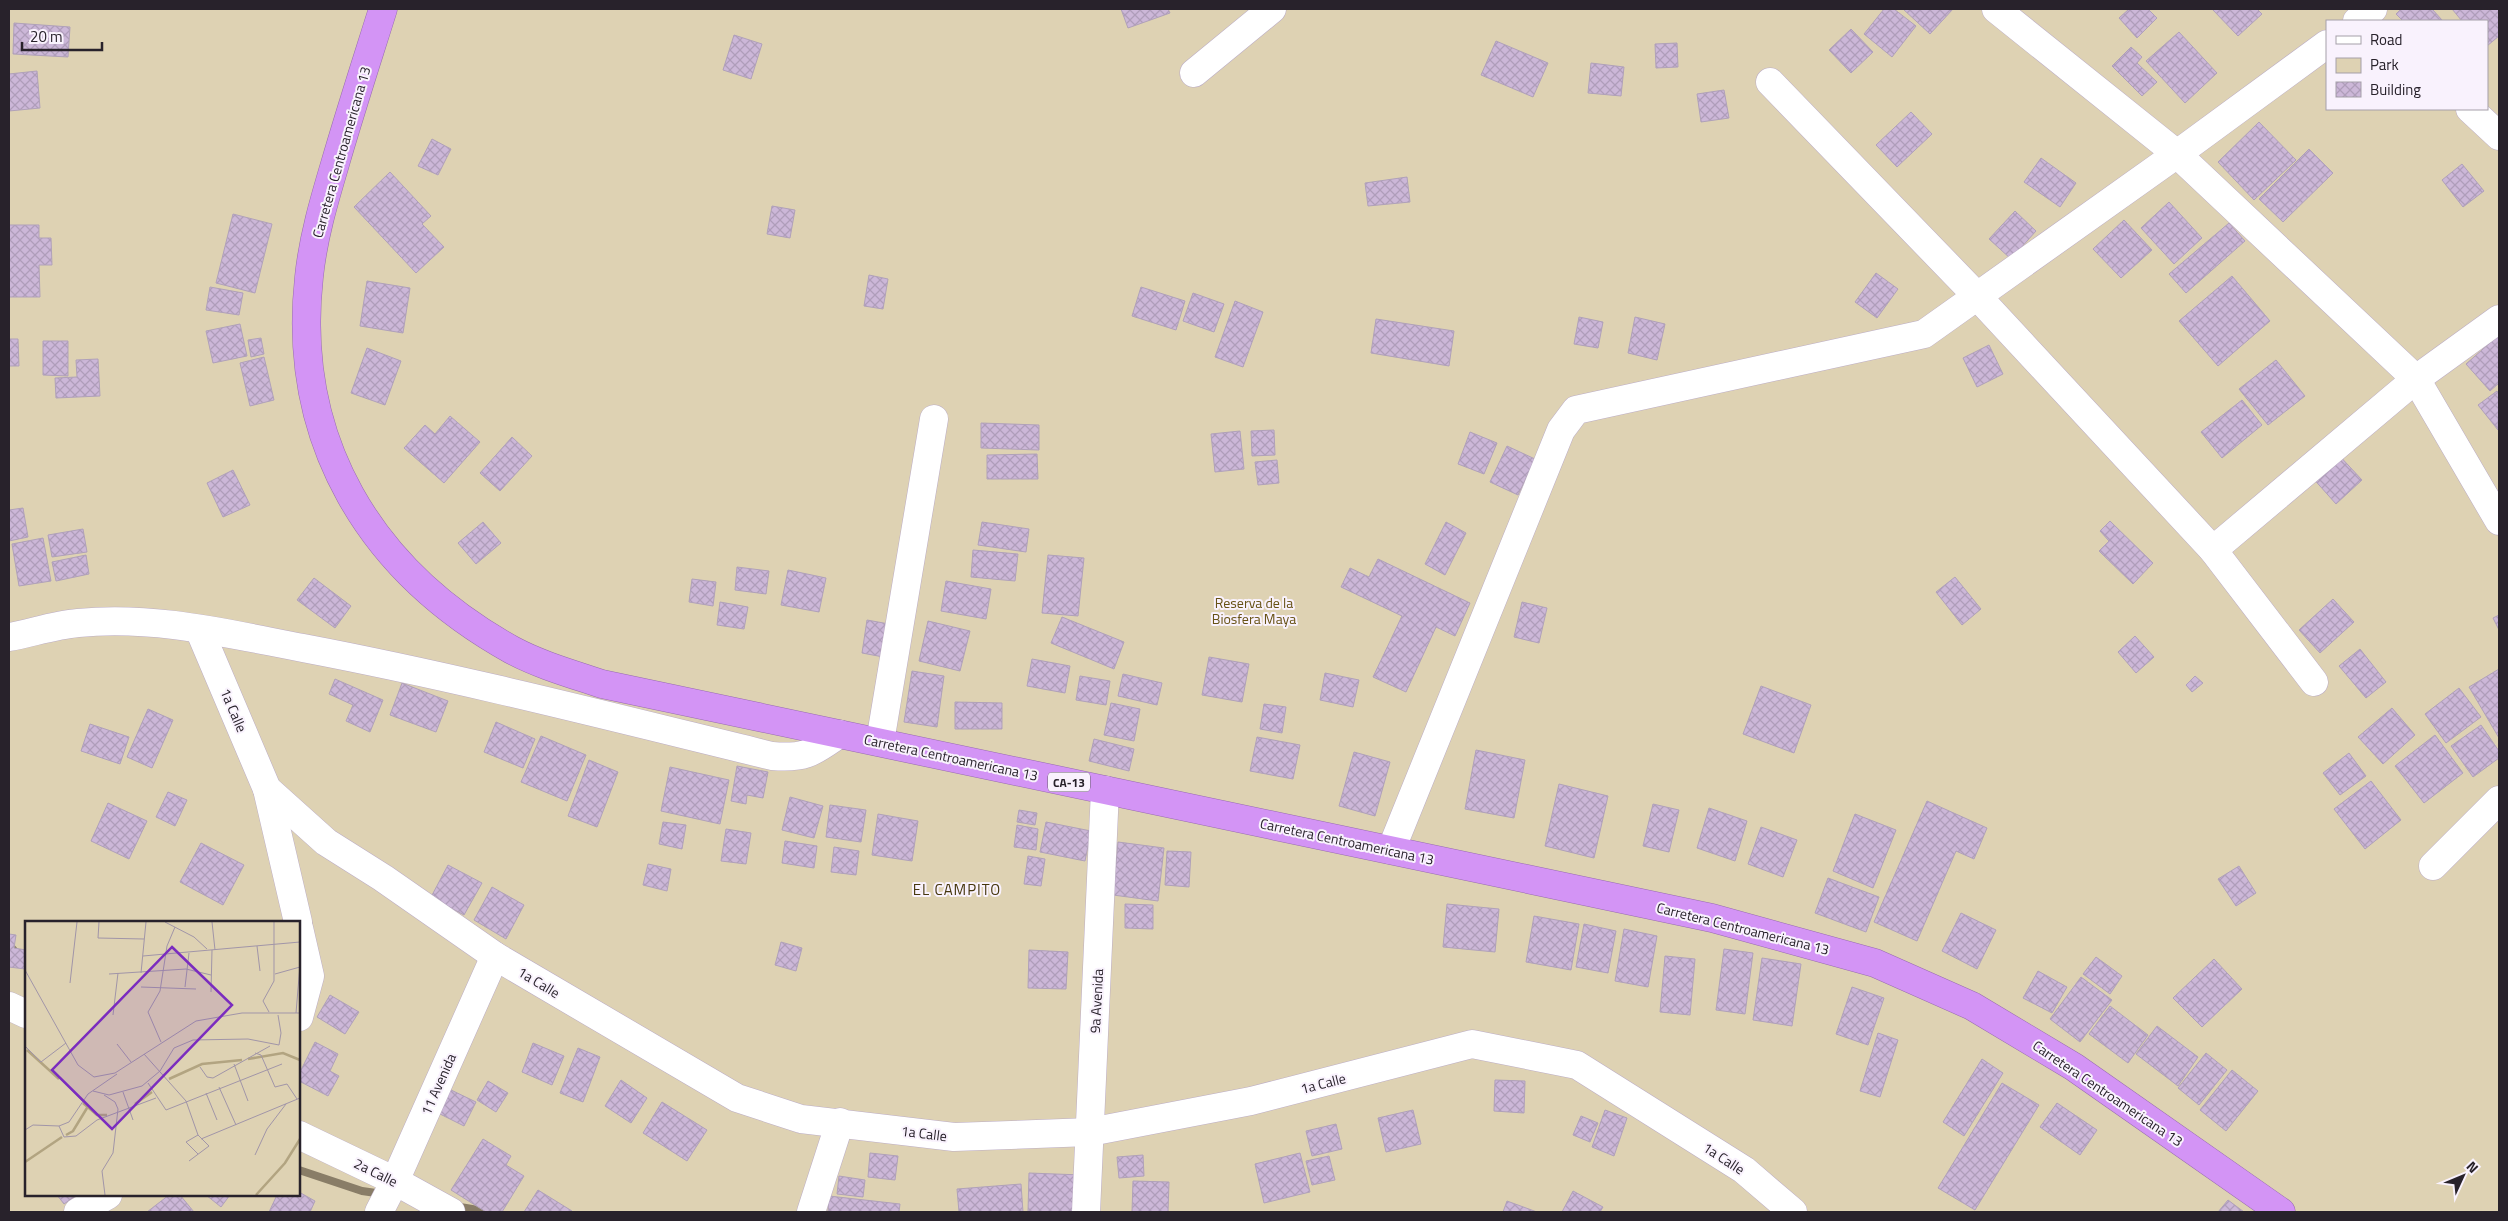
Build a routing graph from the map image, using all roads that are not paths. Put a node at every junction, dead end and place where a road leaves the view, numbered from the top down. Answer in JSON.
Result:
{"nodes":[{"id":1,"x":383,"y":9,"type":"edge"},
{"id":2,"x":1272,"y":9,"type":"edge"},
{"id":3,"x":1996,"y":9,"type":"edge"},
{"id":4,"x":2326,"y":45,"type":"edge"},
{"id":5,"x":1194,"y":72,"type":"dead end"},
{"id":6,"x":1770,"y":82,"type":"dead end"},
{"id":7,"x":2471,"y":110,"type":"edge"},
{"id":8,"x":2499,"y":136,"type":"edge"},
{"id":9,"x":2178,"y":154,"type":"junction"},
{"id":10,"x":1978,"y":296,"type":"junction"},
{"id":11,"x":2499,"y":319,"type":"edge"},
{"id":12,"x":2416,"y":379,"type":"junction"},
{"id":13,"x":934,"y":419,"type":"dead end"},
{"id":14,"x":2499,"y":521,"type":"edge"},
{"id":15,"x":2213,"y":550,"type":"junction"},
{"id":16,"x":199,"y":629,"type":"junction"},
{"id":17,"x":9,"y":637,"type":"edge"},
{"id":18,"x":2314,"y":682,"type":"dead end"},
{"id":19,"x":839,"y":734,"type":"junction"},
{"id":20,"x":880,"y":742,"type":"junction"},
{"id":21,"x":268,"y":789,"type":"junction"},
{"id":22,"x":1105,"y":790,"type":"junction"},
{"id":23,"x":2499,"y":800,"type":"edge"},
{"id":24,"x":1391,"y":850,"type":"junction"},
{"id":25,"x":2433,"y":866,"type":"dead end"},
{"id":26,"x":298,"y":921,"type":"edge"},
{"id":27,"x":300,"y":932,"type":"edge"},
{"id":28,"x":496,"y":956,"type":"junction"},
{"id":29,"x":9,"y":1006,"type":"edge"},
{"id":30,"x":300,"y":1013,"type":"edge"},
{"id":31,"x":25,"y":1014,"type":"edge"},
{"id":32,"x":840,"y":1122,"type":"junction"},
{"id":33,"x":1090,"y":1132,"type":"junction"},
{"id":34,"x":300,"y":1135,"type":"edge"},
{"id":35,"x":395,"y":1181,"type":"junction"},
{"id":36,"x":106,"y":1196,"type":"edge"},
{"id":37,"x":78,"y":1212,"type":"edge"},
{"id":38,"x":379,"y":1212,"type":"edge"},
{"id":39,"x":451,"y":1212,"type":"edge"},
{"id":40,"x":811,"y":1212,"type":"edge"},
{"id":41,"x":1086,"y":1212,"type":"edge"},
{"id":42,"x":1793,"y":1212,"type":"edge"},
{"id":43,"x":2281,"y":1212,"type":"edge"}],
"edges":[{"from":1,"to":19,"type":"highway","name":"Carretera Centroamericana 13","number":"CA-13"},
{"from":2,"to":5,"type":"street"},
{"from":3,"to":9,"type":"street"},
{"from":4,"to":9,"type":"street"},
{"from":6,"to":10,"type":"street"},
{"from":7,"to":8,"type":"street"},
{"from":9,"to":10,"type":"street"},
{"from":9,"to":12,"type":"street"},
{"from":10,"to":15,"type":"street"},
{"from":10,"to":24,"type":"street"},
{"from":11,"to":12,"type":"street"},
{"from":12,"to":14,"type":"street"},
{"from":12,"to":15,"type":"street"},
{"from":13,"to":20,"type":"street"},
{"from":15,"to":18,"type":"street"},
{"from":16,"to":17,"type":"street"},
{"from":16,"to":19,"type":"street"},
{"from":16,"to":21,"type":"street","name":"1a Calle"},
{"from":19,"to":20,"type":"highway","name":"Carretera Centroamericana 13","number":"CA-13"},
{"from":20,"to":22,"type":"highway","name":"Carretera Centroamericana 13","number":"CA-13"},
{"from":21,"to":26,"type":"street"},
{"from":21,"to":28,"type":"street","name":"1a Calle"},
{"from":22,"to":24,"type":"highway","name":"Carretera Centroamericana 13","number":"CA-13"},
{"from":22,"to":33,"type":"street","name":"9a Avenida"},
{"from":23,"to":25,"type":"street"},
{"from":24,"to":43,"type":"highway","name":"Carretera Centroamericana 13","number":"CA-13"},
{"from":27,"to":30,"type":"street"},
{"from":28,"to":32,"type":"street","name":"1a Calle"},
{"from":28,"to":35,"type":"street","name":"11 Avenida"},
{"from":29,"to":31,"type":"street"},
{"from":32,"to":33,"type":"street","name":"1a Calle"},
{"from":32,"to":40,"type":"street"},
{"from":33,"to":41,"type":"street","name":"9a Avenida"},
{"from":33,"to":42,"type":"street","name":"1a Calle"},
{"from":34,"to":35,"type":"street","name":"2a Calle"},
{"from":35,"to":38,"type":"street","name":"11 Avenida"},
{"from":35,"to":39,"type":"street","name":"2a Calle"},
{"from":36,"to":37,"type":"street"}]}
